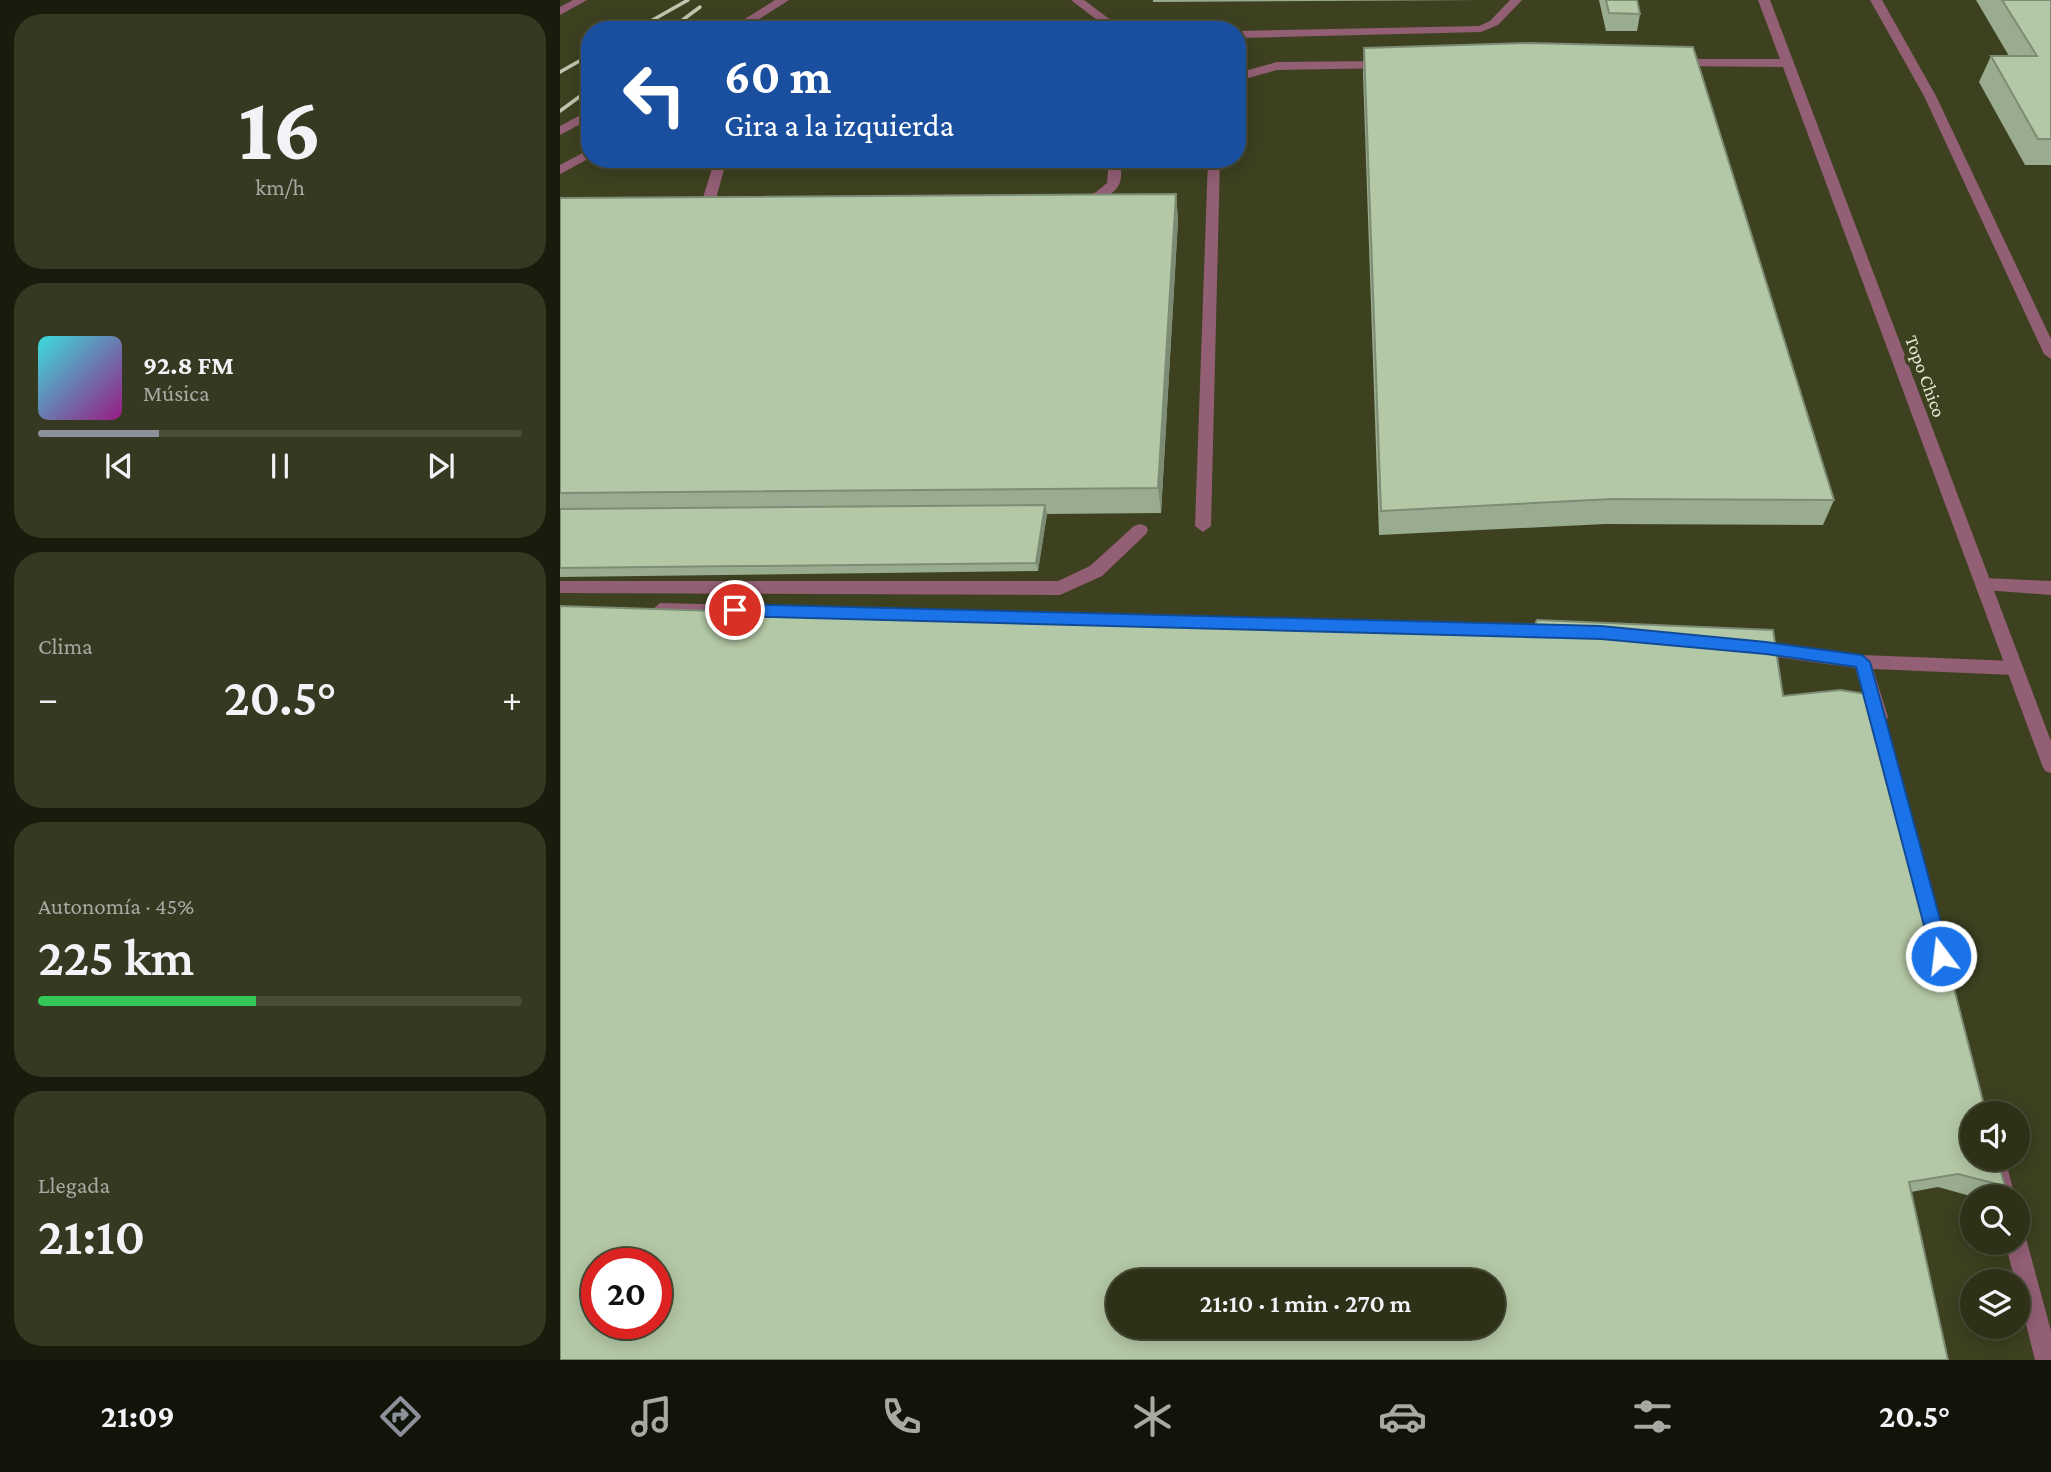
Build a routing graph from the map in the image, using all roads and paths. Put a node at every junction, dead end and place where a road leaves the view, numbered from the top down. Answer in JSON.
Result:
{"nodes":[{"id":1,"x":581,"y":0,"type":"edge"},
{"id":2,"x":783,"y":0,"type":"edge"},
{"id":3,"x":1077,"y":0,"type":"edge"},
{"id":4,"x":1516,"y":0,"type":"edge"},
{"id":5,"x":1764,"y":0,"type":"edge"},
{"id":6,"x":1875,"y":0,"type":"edge"},
{"id":7,"x":560,"y":12,"type":"edge"},
{"id":8,"x":748,"y":21,"type":"edge"},
{"id":9,"x":1106,"y":21,"type":"edge"},
{"id":10,"x":1246,"y":35,"type":"edge"},
{"id":11,"x":1656,"y":63,"type":"edge"},
{"id":12,"x":1788,"y":63,"type":"junction"},
{"id":13,"x":1405,"y":65,"type":"edge"},
{"id":14,"x":1246,"y":74,"type":"edge"},
{"id":15,"x":581,"y":119,"type":"edge"},
{"id":16,"x":560,"y":131,"type":"edge"},
{"id":17,"x":581,"y":158,"type":"edge"},
{"id":18,"x":719,"y":168,"type":"edge"},
{"id":19,"x":1114,"y":168,"type":"edge"},
{"id":20,"x":1214,"y":168,"type":"edge"},
{"id":21,"x":560,"y":170,"type":"edge"},
{"id":22,"x":1061,"y":207,"type":"edge"},
{"id":23,"x":679,"y":208,"type":"edge"},
{"id":24,"x":2051,"y":354,"type":"edge"},
{"id":25,"x":1203,"y":526,"type":"dead end"},
{"id":26,"x":1140,"y":530,"type":"dead end"},
{"id":27,"x":1983,"y":584,"type":"junction"},
{"id":28,"x":560,"y":586,"type":"edge"},
{"id":29,"x":2051,"y":588,"type":"edge"},
{"id":30,"x":641,"y":610,"type":"edge"},
{"id":31,"x":1489,"y":629,"type":"edge"},
{"id":32,"x":1739,"y":645,"type":"edge"},
{"id":33,"x":1862,"y":662,"type":"junction"},
{"id":34,"x":2014,"y":668,"type":"junction"},
{"id":35,"x":1883,"y":733,"type":"edge"},
{"id":36,"x":2051,"y":765,"type":"edge"},
{"id":37,"x":2019,"y":1255,"type":"edge"},
{"id":38,"x":2047,"y":1360,"type":"edge"}],
"edges":[{"from":1,"to":7,"type":"street"},
{"from":2,"to":8,"type":"street"},
{"from":3,"to":9,"type":"street"},
{"from":4,"to":10,"type":"street"},
{"from":5,"to":12,"type":"street","name":"Topo Chico"},
{"from":6,"to":24,"type":"street"},
{"from":11,"to":12,"type":"street"},
{"from":12,"to":27,"type":"street","name":"Topo Chico"},
{"from":13,"to":14,"type":"street"},
{"from":15,"to":16,"type":"street"},
{"from":17,"to":21,"type":"street"},
{"from":18,"to":23,"type":"street"},
{"from":19,"to":22,"type":"street"},
{"from":20,"to":25,"type":"street"},
{"from":26,"to":28,"type":"street"},
{"from":27,"to":29,"type":"street"},
{"from":27,"to":34,"type":"street","name":"Topo Chico"},
{"from":30,"to":31,"type":"street"},
{"from":32,"to":33,"type":"street"},
{"from":33,"to":34,"type":"street"},
{"from":33,"to":35,"type":"street"},
{"from":34,"to":36,"type":"street","name":"Topo Chico"},
{"from":37,"to":38,"type":"street"}]}
